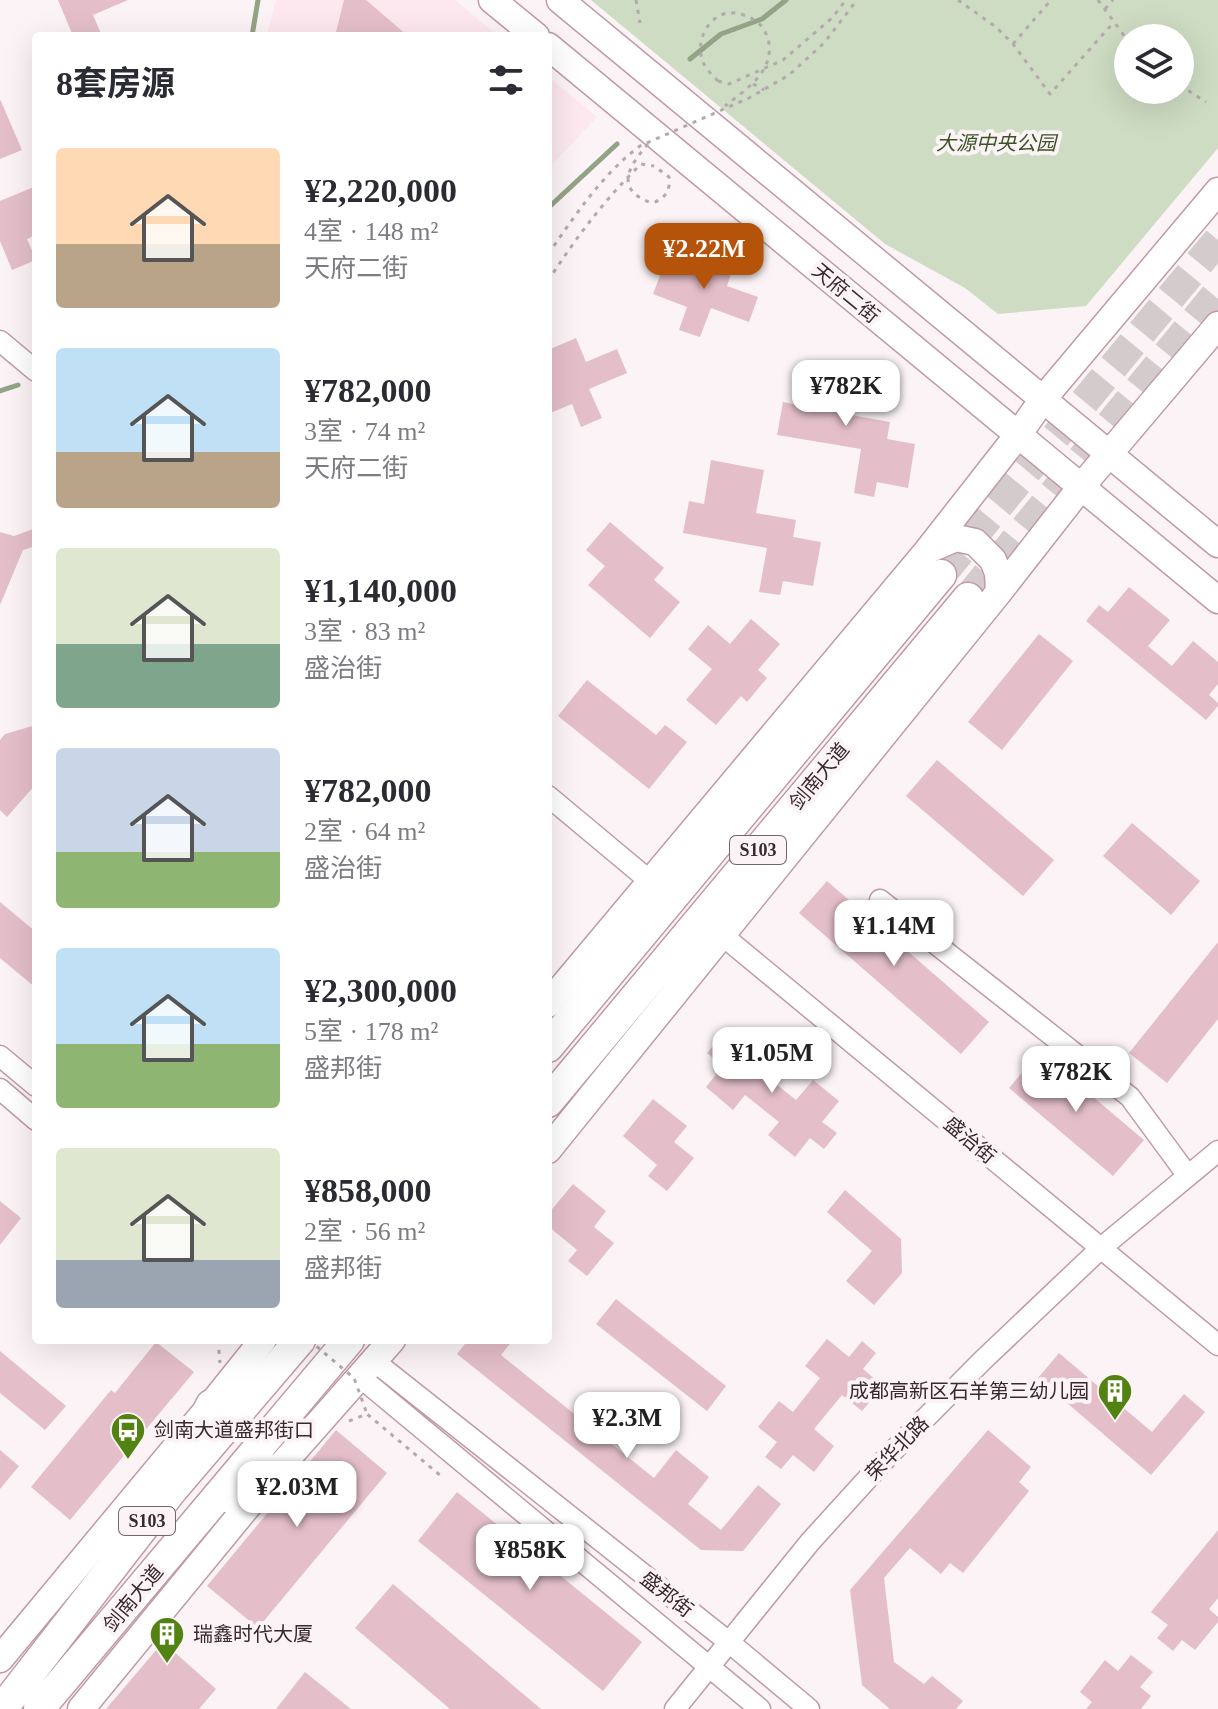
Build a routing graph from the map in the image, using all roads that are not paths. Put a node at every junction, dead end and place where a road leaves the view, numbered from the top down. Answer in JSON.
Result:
{"nodes":[{"id":1,"x":492,"y":0,"type":"edge"},
{"id":2,"x":560,"y":0,"type":"edge"},
{"id":3,"x":531,"y":32,"type":"edge"},
{"id":4,"x":552,"y":49,"type":"edge"},
{"id":5,"x":1218,"y":191,"type":"edge"},
{"id":6,"x":1218,"y":325,"type":"edge"},
{"id":7,"x":0,"y":341,"type":"edge"},
{"id":8,"x":32,"y":368,"type":"edge"},
{"id":9,"x":1043,"y":399,"type":"junction"},
{"id":10,"x":1018,"y":435,"type":"junction"},
{"id":11,"x":1110,"y":454,"type":"junction"},
{"id":12,"x":1081,"y":487,"type":"junction"},
{"id":13,"x":1218,"y":544,"type":"edge"},
{"id":14,"x":935,"y":562,"type":"junction"},
{"id":15,"x":999,"y":592,"type":"junction"},
{"id":16,"x":968,"y":598,"type":"tunnel mouth"},
{"id":17,"x":1218,"y":600,"type":"edge"},
{"id":18,"x":552,"y":799,"type":"edge"},
{"id":19,"x":651,"y":882,"type":"junction"},
{"id":20,"x":880,"y":900,"type":"dead end"},
{"id":21,"x":722,"y":935,"type":"junction"},
{"id":22,"x":552,"y":999,"type":"edge"},
{"id":23,"x":552,"y":1042,"type":"edge"},
{"id":24,"x":0,"y":1056,"type":"edge"},
{"id":25,"x":32,"y":1083,"type":"edge"},
{"id":26,"x":0,"y":1089,"type":"edge"},
{"id":27,"x":552,"y":1097,"type":"edge"},
{"id":28,"x":32,"y":1117,"type":"edge"},
{"id":29,"x":552,"y":1145,"type":"edge"},
{"id":30,"x":1218,"y":1151,"type":"edge"},
{"id":31,"x":1188,"y":1176,"type":"junction"},
{"id":32,"x":1101,"y":1248,"type":"junction"},
{"id":33,"x":260,"y":1344,"type":"edge"},
{"id":34,"x":297,"y":1344,"type":"edge"},
{"id":35,"x":346,"y":1344,"type":"edge"},
{"id":36,"x":389,"y":1344,"type":"edge"},
{"id":37,"x":1218,"y":1345,"type":"edge"},
{"id":38,"x":367,"y":1369,"type":"junction"},
{"id":39,"x":211,"y":1405,"type":"junction"},
{"id":40,"x":279,"y":1468,"type":"junction"},
{"id":41,"x":172,"y":1490,"type":"junction"},
{"id":42,"x":212,"y":1506,"type":"junction"},
{"id":43,"x":730,"y":1643,"type":"junction"},
{"id":44,"x":0,"y":1659,"type":"edge"},
{"id":45,"x":710,"y":1667,"type":"junction"},
{"id":46,"x":2,"y":1709,"type":"edge"},
{"id":47,"x":39,"y":1709,"type":"edge"},
{"id":48,"x":81,"y":1709,"type":"edge"},
{"id":49,"x":675,"y":1709,"type":"edge"},
{"id":50,"x":760,"y":1709,"type":"edge"},
{"id":51,"x":809,"y":1709,"type":"edge"}],
"edges":[{"from":1,"to":3,"type":"main road"},
{"from":2,"to":9,"type":"main road"},
{"from":4,"to":10,"type":"main road","name":"天府二街"},
{"from":5,"to":9,"type":"main road"},
{"from":6,"to":11,"type":"main road"},
{"from":7,"to":8,"type":"street"},
{"from":9,"to":10,"type":"main road"},
{"from":9,"to":11,"type":"main road"},
{"from":10,"to":12,"type":"main road","name":"天府二街"},
{"from":10,"to":14,"type":"main road"},
{"from":11,"to":12,"type":"main road"},
{"from":11,"to":13,"type":"main road"},
{"from":12,"to":15,"type":"main road"},
{"from":12,"to":17,"type":"main road","name":"天府二街"},
{"from":14,"to":15,"type":"main road"},
{"from":14,"to":19,"type":"main road"},
{"from":14,"to":23,"type":"highway","name":"剑南大道","number":"S103"},
{"from":15,"to":21,"type":"main road"},
{"from":16,"to":27,"type":"highway","name":"剑南大道","number":"S103"},
{"from":18,"to":19,"type":"street"},
{"from":19,"to":22,"type":"main road"},
{"from":20,"to":31,"type":"street"},
{"from":21,"to":29,"type":"main road"},
{"from":21,"to":32,"type":"street","name":"盛治街"},
{"from":24,"to":25,"type":"street"},
{"from":26,"to":28,"type":"street"},
{"from":30,"to":31,"type":"street","name":"荣华北路"},
{"from":31,"to":32,"type":"street","name":"荣华北路"},
{"from":32,"to":37,"type":"street","name":"盛治街"},
{"from":32,"to":43,"type":"street","name":"荣华北路"},
{"from":33,"to":39,"type":"main road"},
{"from":34,"to":41,"type":"highway","name":"剑南大道","number":"S103"},
{"from":35,"to":42,"type":"highway","name":"剑南大道","number":"S103"},
{"from":36,"to":38,"type":"main road"},
{"from":38,"to":40,"type":"main road"},
{"from":38,"to":43,"type":"street","name":"盛邦街"},
{"from":38,"to":45,"type":"street","name":"盛邦街"},
{"from":39,"to":41,"type":"highway"},
{"from":39,"to":44,"type":"main road"},
{"from":40,"to":42,"type":"highway"},
{"from":40,"to":48,"type":"main road"},
{"from":41,"to":46,"type":"highway","name":"剑南大道","number":"S103"},
{"from":42,"to":47,"type":"highway","name":"剑南大道","number":"S103"},
{"from":43,"to":45,"type":"street","name":"荣华北路"},
{"from":43,"to":51,"type":"street","name":"盛邦街"},
{"from":45,"to":49,"type":"street","name":"荣华北路"},
{"from":45,"to":50,"type":"street","name":"盛邦街"}]}
